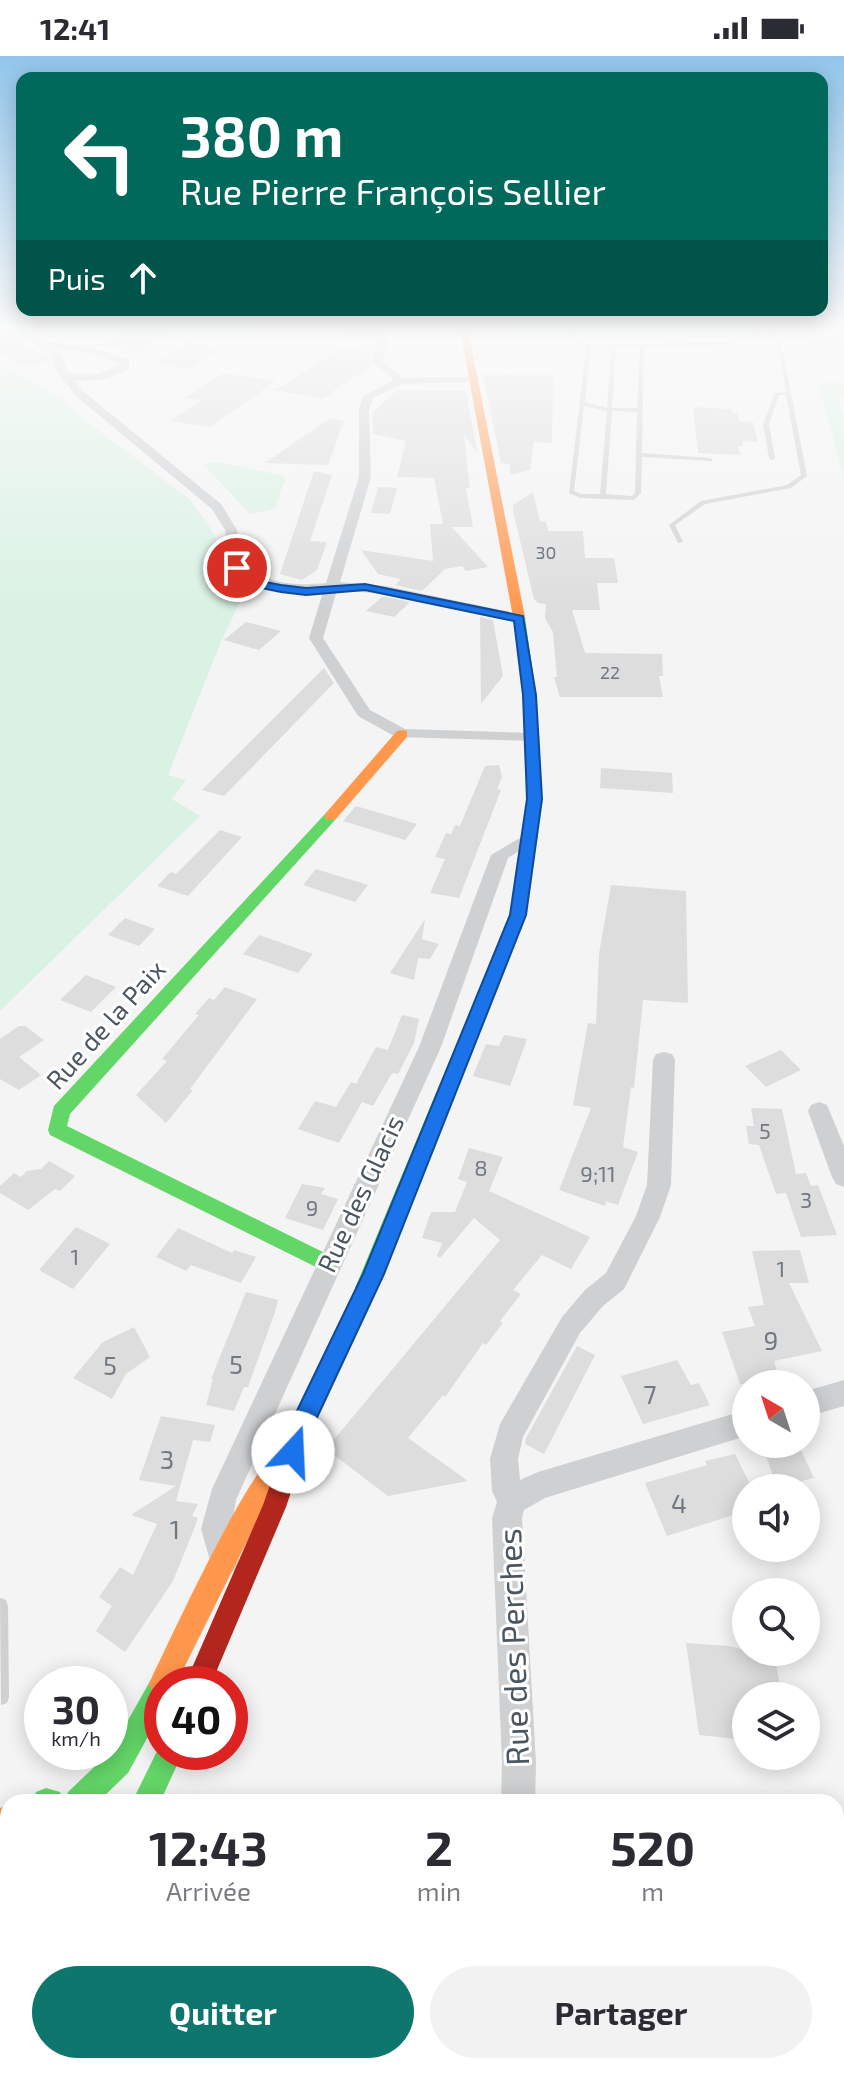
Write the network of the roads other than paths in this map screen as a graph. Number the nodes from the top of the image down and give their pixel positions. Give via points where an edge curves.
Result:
1 (117, 424) edge
2 (364, 424) edge
3 (481, 424) edge
4 (579, 424) edge
5 (609, 424) edge
6 (640, 424) edge
7 (766, 424) edge
8 (793, 424) edge
9 (640, 455) junction
10 (772, 458) dead end
11 (710, 460) dead end
12 (603, 496) junction
13 (680, 542) dead end
14 (330, 588) junction
15 (519, 618) junction
16 (402, 734) junction
17 (532, 738) junction
18 (530, 838) junction
19 (664, 1060) dead end
20 (819, 1111) dead end
21 (844, 1177) edge
22 (328, 1264) junction
23 (844, 1393) edge
24 (820, 1400) edge
25 (302, 1425) junction
26 (732, 1427) edge
27 (512, 1501) junction
28 (225, 1562) junction
29 (0, 1606) edge
30 (171, 1666) edge
31 (206, 1666) edge
32 (1, 1697) edge
33 (144, 1719) edge
34 (161, 1770) edge
35 (88, 1794) edge
36 (150, 1794) edge
37 (518, 1794) edge

1 - 14 street via 217,507 231,530 237,568 256,583 306,592
2 - 14 street via 365,477
3 - 15 street
4 - 12 lane via 571,492
5 - 12 lane
6 - 9 lane
7 - 10 lane
8 - 13 lane via 801,480 789,487 703,502 672,525
9 - 11 lane
9 - 12 lane via 634,498
14 - 15 street via 365,587
14 - 16 street via 316,638 364,713
15 - 17 street
16 - 17 street
16 - 22 street, Rue de la Paix via 61,1111 57,1130
17 - 18 street
18 - 22 street, Rue des Glacis via 500,855 430,1047
18 - 25 street via 518,915 507,947 373,1274
19 - 27 street via 659,1185 648,1217 615,1281 571,1325 510,1434 504,1459
20 - 21 street
22 - 28 street, Rue des Glacis via 222,1499 216,1529
23 - 24 street
25 - 28 street via 253,1503
25 - 31 street via 274,1507
26 - 27 street, Rue des Perches via 538,1486
27 - 37 street, Rue des Perches via 507,1518
28 - 30 street
29 - 32 lane
33 - 35 street via 105,1781
34 - 36 street

